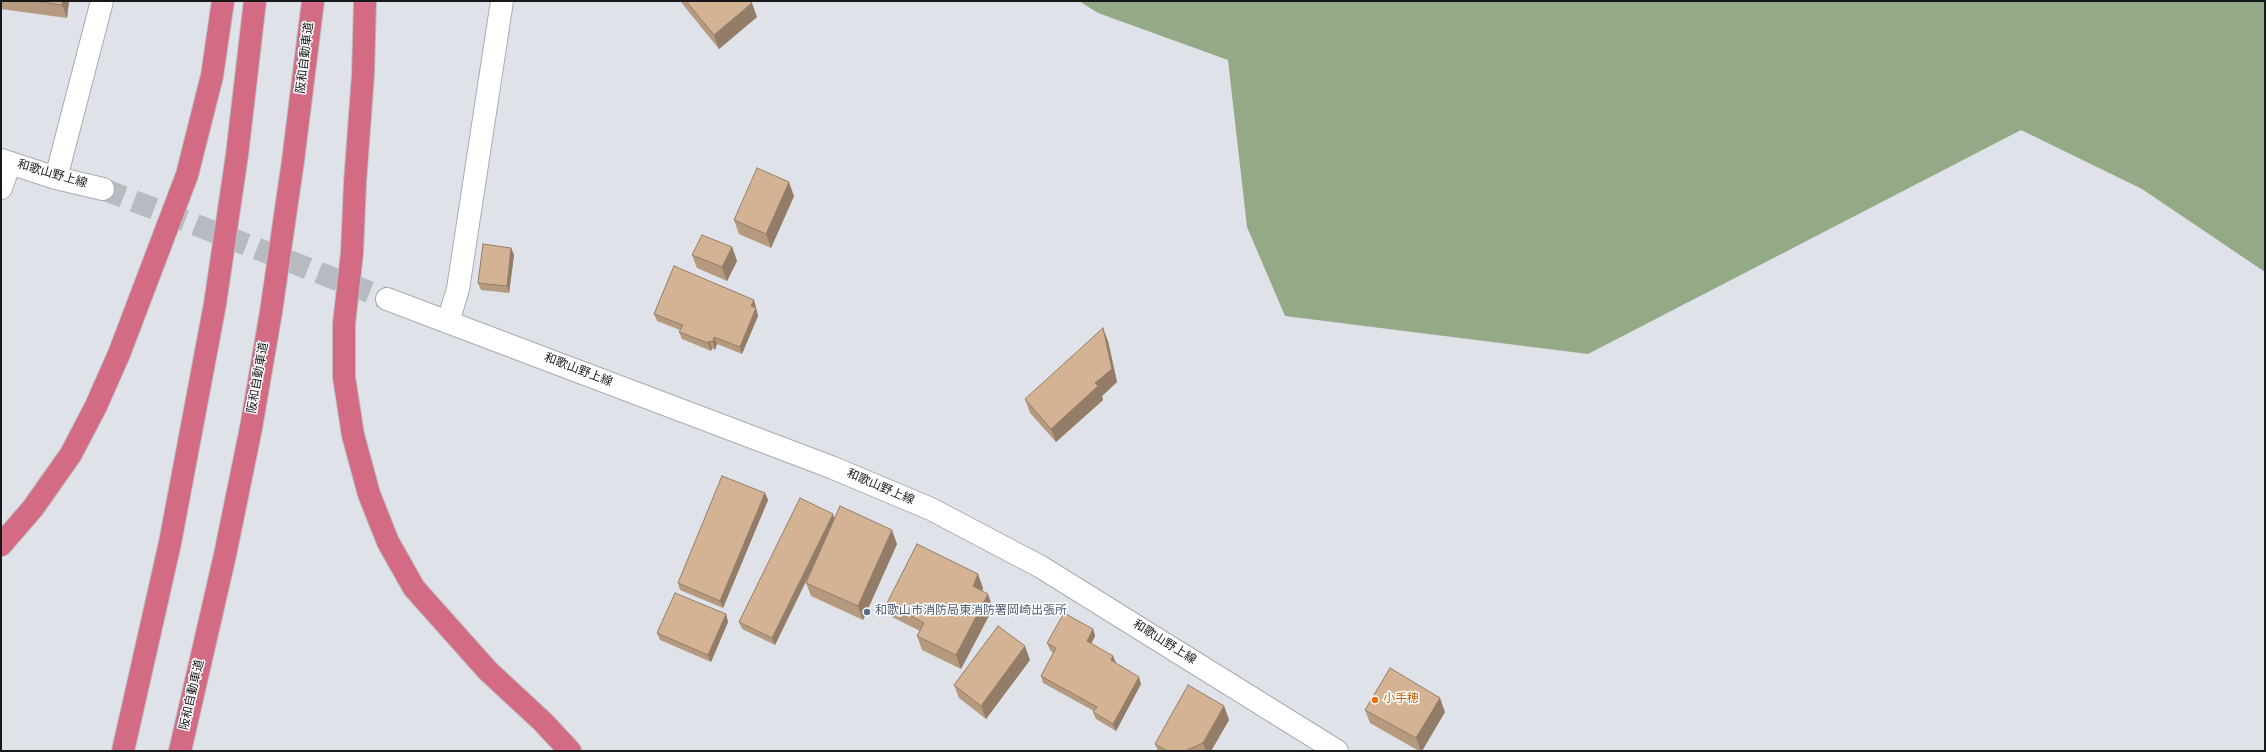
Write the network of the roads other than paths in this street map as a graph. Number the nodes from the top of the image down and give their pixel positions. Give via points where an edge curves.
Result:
1 (102, 1) edge
2 (223, 1) edge
3 (255, 1) edge
4 (313, 1) edge
5 (365, 1) edge
6 (502, 1) edge
7 (6, 162) edge
8 (56, 178) junction
9 (1, 188) edge
10 (103, 189) tunnel mouth
11 (387, 299) tunnel mouth
12 (448, 322) junction
13 (1, 545) edge
14 (123, 751) edge
15 (180, 751) edge
16 (570, 751) edge
17 (1337, 751) edge

1 - 8 main road
2 - 13 highway via 212,76 187,174 120,354 71,454 33,508
3 - 14 highway via 237,155 213,312 170,543
4 - 15 highway, 阪和自動車道 via 291,176 251,428 224,562
5 - 16 highway via 352,253 344,331 344,377 353,434 368,494 388,542 414,588 488,671
6 - 12 main road via 458,289
7 - 8 main road, 和歌山野上線
7 - 9 main road
8 - 10 main road, 和歌山野上線
11 - 12 main road, 和歌山野上線
12 - 17 main road, 和歌山野上線 via 832,467 931,509 1041,567

